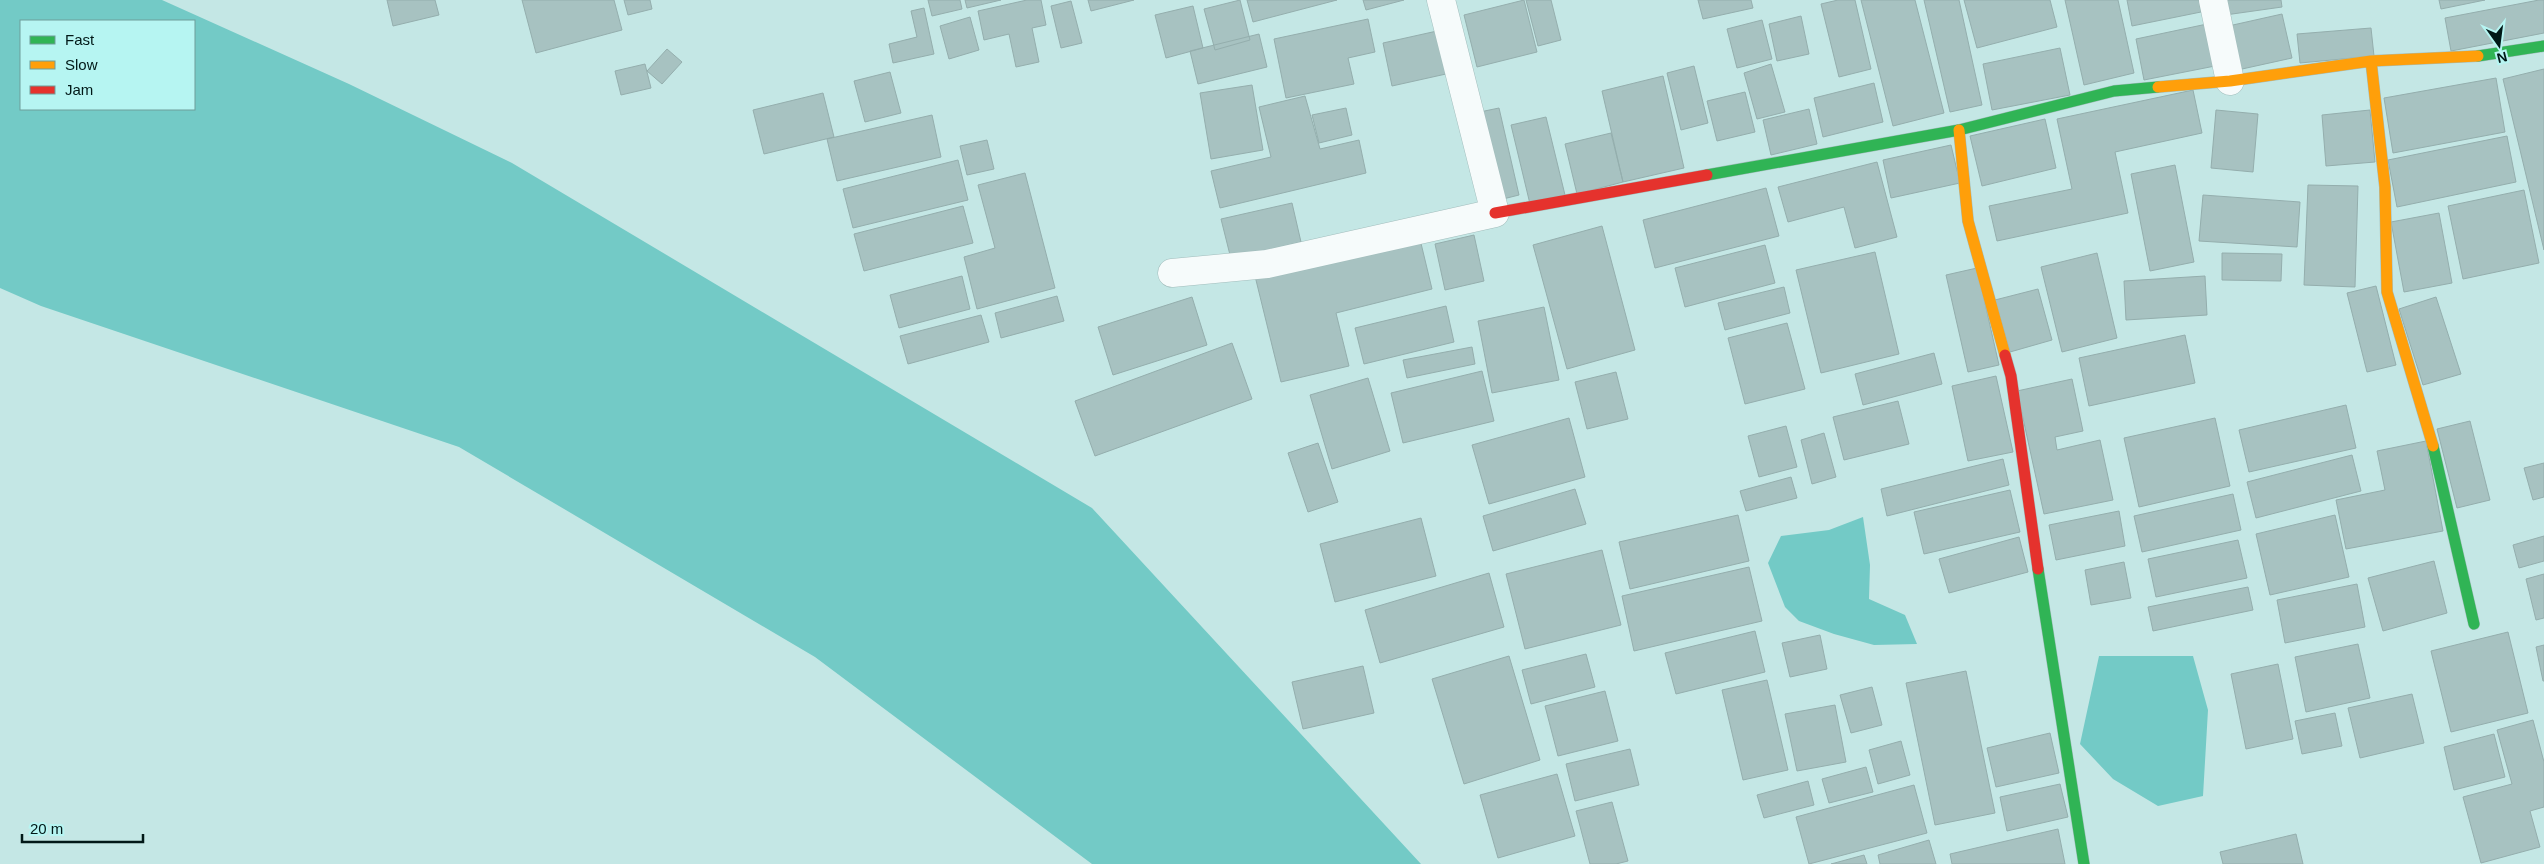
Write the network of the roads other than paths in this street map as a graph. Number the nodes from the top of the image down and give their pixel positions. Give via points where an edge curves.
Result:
1 (1441, 0) edge
2 (2214, 0) edge
3 (2544, 46) edge
4 (2371, 62) junction
5 (2230, 81) junction
6 (1960, 130) junction
7 (1495, 214) junction
8 (1172, 273) dead end
9 (2474, 624) dead end
10 (2084, 864) edge

1 - 7 street
2 - 5 street
3 - 4 street via 2484,56
4 - 5 street
4 - 9 street via 2385,187 2387,292 2428,426
5 - 6 street via 2114,91
6 - 7 street
6 - 10 street via 1968,221 2011,376
7 - 8 street via 1266,264

